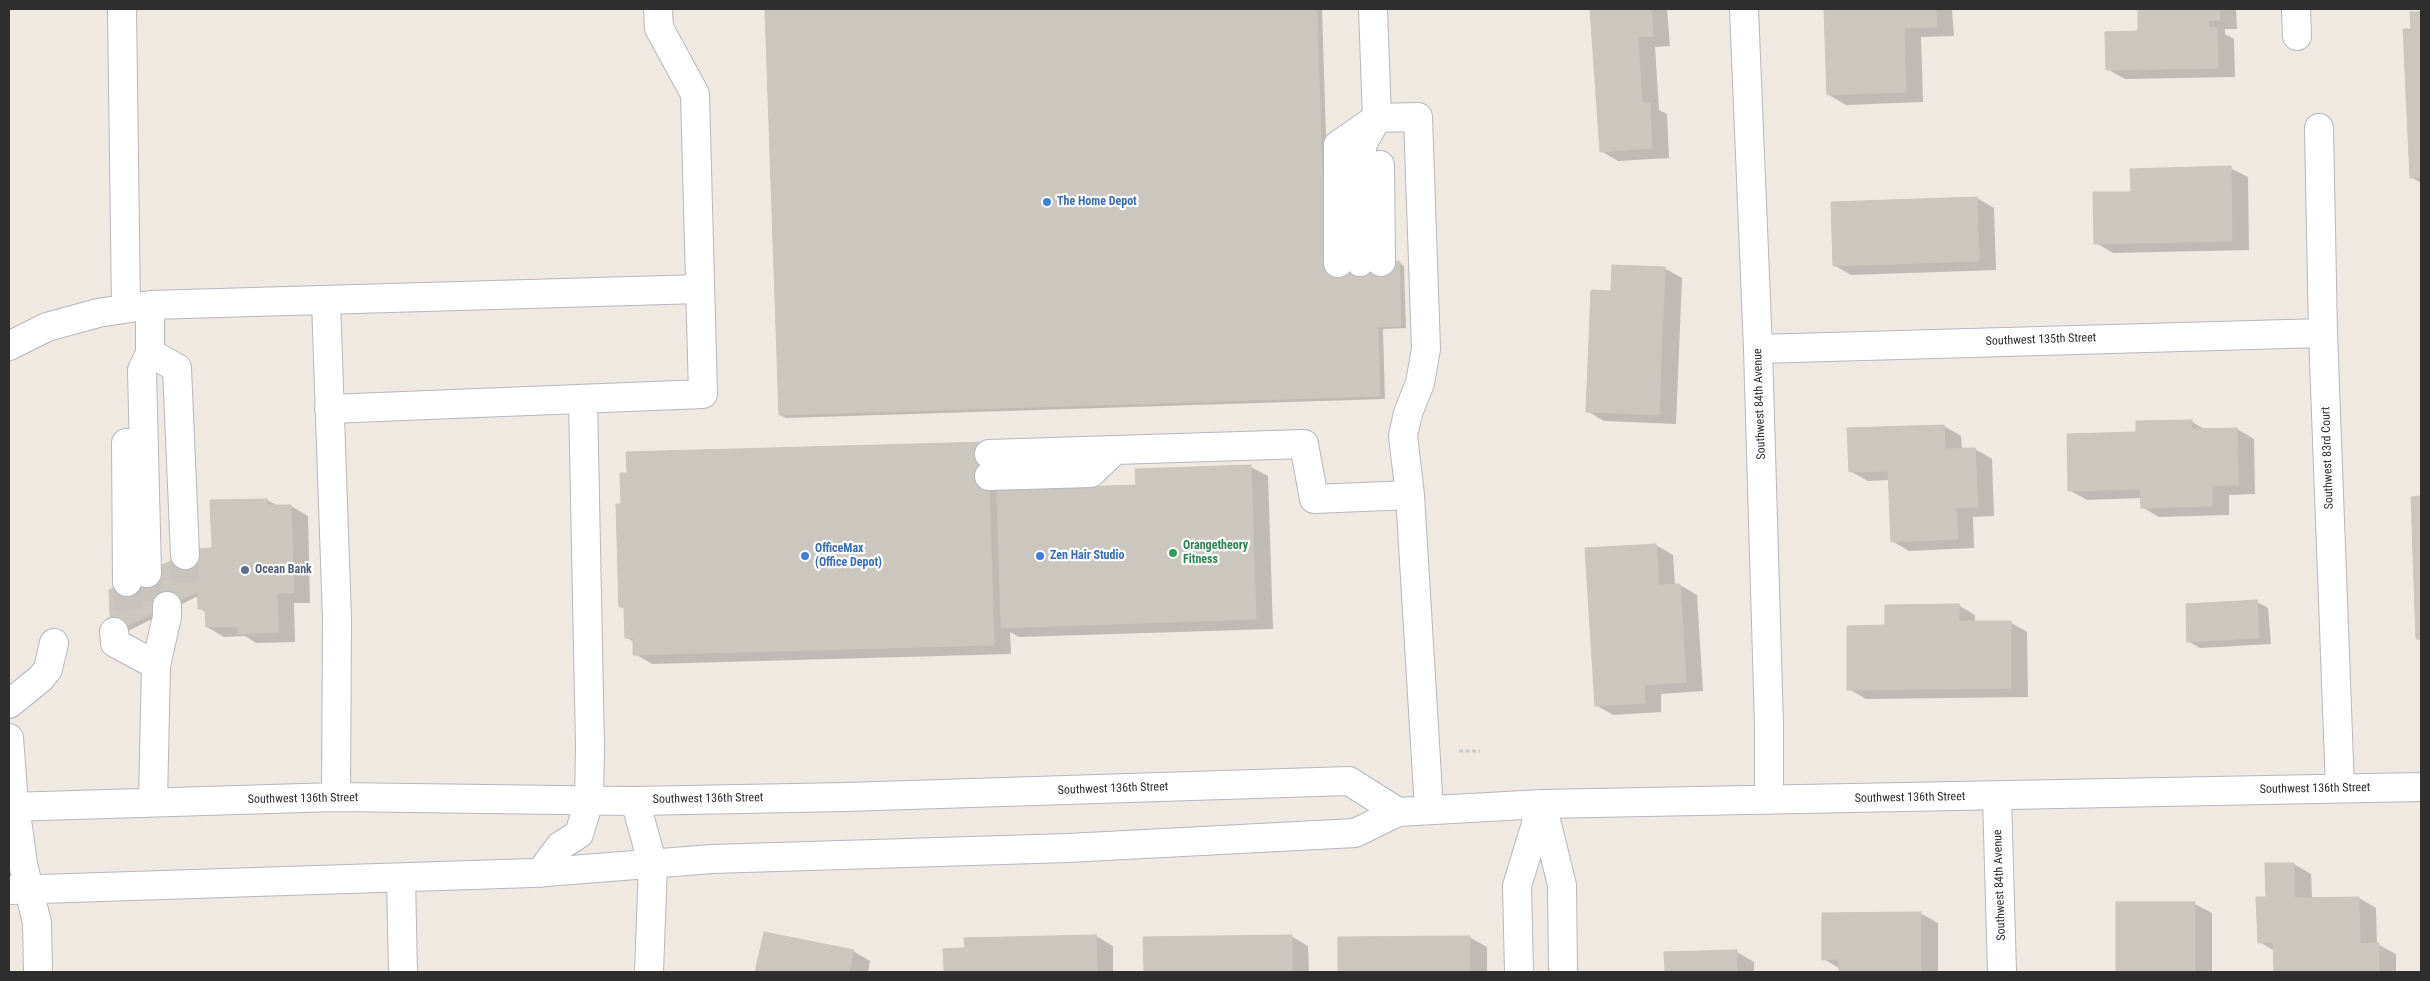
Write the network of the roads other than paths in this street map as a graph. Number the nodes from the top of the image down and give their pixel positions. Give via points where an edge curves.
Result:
1 (122, 9) edge
2 (658, 9) edge
3 (1373, 9) edge
4 (1744, 9) edge
5 (2296, 9) edge
6 (2297, 36) dead end
7 (1377, 118) junction
8 (2319, 128) dead end
9 (700, 289) junction
10 (326, 301) junction
11 (138, 306) junction
12 (2323, 333) junction
13 (9, 346) edge
14 (1758, 349) junction
15 (150, 353) junction
16 (582, 399) junction
17 (329, 408) junction
18 (989, 465) dead end
19 (1410, 495) junction
20 (148, 572) junction
21 (149, 615) junction
22 (54, 643) dead end
23 (156, 665) junction
24 (11, 699) edge
25 (9, 738) edge
26 (2421, 787) edge
27 (2340, 788) junction
28 (1997, 797) junction
29 (336, 798) junction
30 (1769, 800) junction
31 (589, 801) junction
32 (635, 801) junction
33 (153, 802) junction
34 (1542, 804) junction
35 (12, 807) edge
36 (1429, 810) junction
37 (1398, 812) junction
38 (654, 865) junction
39 (540, 873) junction
40 (401, 878) junction
41 (19, 890) edge
42 (38, 972) edge
43 (403, 972) edge
44 (649, 972) edge
45 (1519, 972) edge
46 (1563, 972) edge
47 (2002, 972) edge

1 - 11 street
2 - 9 street via 659,28 695,94
3 - 7 street
4 - 14 street, Southwest 84th Avenue
5 - 6 street
7 - 7 street via 1338,145 1360,262 1380,144
7 - 19 street via 1418,117 1426,349 1420,383 1403,436
8 - 12 street, Southwest 83rd Court
9 - 10 street
9 - 16 street via 703,394
10 - 11 street
10 - 17 street
11 - 13 street via 47,327
11 - 15 street
12 - 14 street, Southwest 135th Street
12 - 27 street, Southwest 83rd Court
14 - 30 street, Southwest 84th Avenue
15 - 20 street via 142,370
15 - 20 street via 178,368
15 - 20 street via 126,365 125,520
16 - 17 street
16 - 31 street
17 - 29 street via 337,619
18 - 19 street via 1091,473 1115,450 1304,444 1314,498
19 - 36 street
21 - 23 street
21 - 23 street via 185,620
21 - 23 street via 115,643
22 - 24 street via 48,669 41,678
23 - 33 street
25 - 35 street
26 - 27 street, Southwest 136th Street
27 - 28 street, Southwest 136th Street
28 - 30 street, Southwest 136th Street
28 - 47 street, Southwest 84th Avenue
29 - 31 street, Southwest 136th Street
29 - 33 street, Southwest 136th Street
30 - 34 street, Southwest 136th Street
31 - 32 street, Southwest 136th Street
31 - 39 street via 579,834 560,846
32 - 37 street, Southwest 136th Street via 1348,782
32 - 38 street
33 - 35 street, Southwest 136th Street
34 - 36 street, Southwest 136th Street
34 - 45 street via 1517,886
34 - 46 street via 1562,885
35 - 41 street
36 - 37 street, Southwest 136th Street
37 - 38 street, Southwest 136th Street via 1355,833 1068,848 712,859
38 - 39 street, Southwest 136th Street
38 - 44 street
39 - 40 street, Southwest 136th Street
40 - 41 street, Southwest 136th Street
40 - 43 street
41 - 42 street via 37,923

